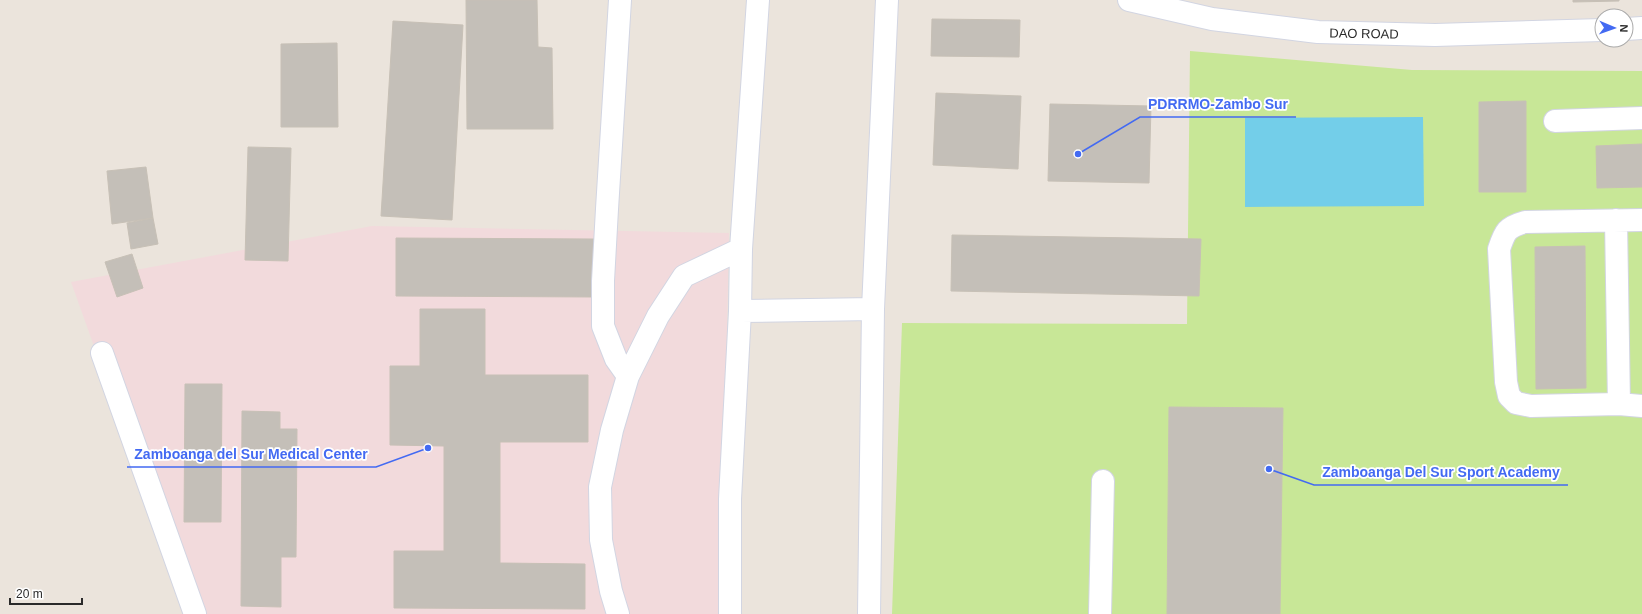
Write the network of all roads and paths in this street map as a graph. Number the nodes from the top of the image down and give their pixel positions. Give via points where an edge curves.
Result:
1 (620, 0) edge
2 (758, 0) edge
3 (887, 0) edge
4 (1129, 0) edge
5 (1594, 30) edge
6 (1642, 118) edge
7 (1555, 121) dead end
8 (1616, 220) junction
9 (1642, 220) edge
10 (741, 249) junction
11 (873, 309) junction
12 (740, 311) junction
13 (102, 353) dead end
14 (628, 376) junction
15 (1619, 404) junction
16 (1642, 406) edge
17 (1103, 481) dead end
18 (195, 614) edge
19 (618, 614) edge
20 (730, 614) edge
21 (869, 614) edge
22 (1100, 614) edge

1 - 14 street via 603,281 603,326 616,359
2 - 10 street
3 - 11 street
4 - 5 street, DAO ROAD via 1212,19 1318,32 1435,34
6 - 7 street
8 - 9 street
8 - 15 street
8 - 15 street via 1525,222 1512,226 1504,236 1500,249 1506,382 1509,396 1516,403 1531,406
10 - 12 street
10 - 14 street via 684,276 658,316
11 - 12 street
11 - 21 street
12 - 20 street via 730,500
13 - 18 street
14 - 19 street via 612,430 600,487 601,540
15 - 16 street
17 - 22 street

